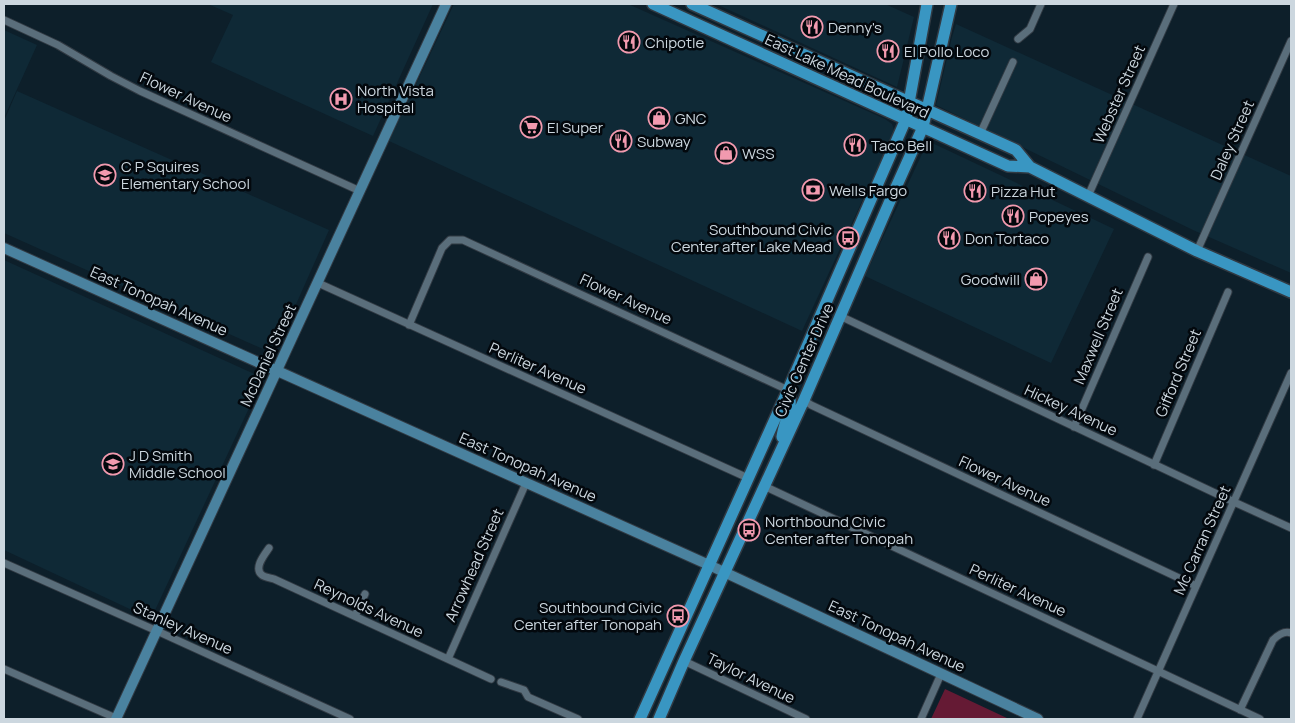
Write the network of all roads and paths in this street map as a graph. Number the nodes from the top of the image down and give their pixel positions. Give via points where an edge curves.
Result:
1 (446, 4) edge
2 (653, 4) edge
3 (683, 4) edge
4 (692, 4) edge
5 (927, 4) edge
6 (951, 4) edge
7 (1041, 4) edge
8 (1174, 4) edge
9 (678, 15) junction
10 (4, 20) edge
11 (1018, 39) dead end
12 (1291, 41) edge
13 (1013, 62) dead end
14 (909, 102) junction
15 (926, 109) junction
16 (906, 120) junction
17 (923, 127) junction
18 (980, 134) junction
19 (1030, 167) junction
20 (360, 191) junction
21 (1088, 196) junction
22 (4, 248) edge
23 (1197, 251) junction
24 (1148, 256) dead end
25 (318, 282) junction
26 (1228, 292) dead end
27 (1291, 292) edge
28 (840, 316) junction
29 (409, 325) junction
30 (807, 347) junction
31 (277, 370) junction
32 (1291, 373) edge
33 (788, 390) junction
34 (804, 400) junction
35 (1074, 427) junction
36 (782, 446) junction
37 (1154, 465) junction
38 (748, 478) junction
39 (526, 482) junction
40 (764, 486) junction
41 (1234, 502) junction
42 (1291, 528) edge
43 (268, 548) dead end
44 (4, 563) edge
45 (709, 565) junction
46 (725, 572) junction
47 (1196, 586) junction
48 (365, 594) dead end
49 (355, 616) junction
50 (157, 631) junction
51 (1291, 633) edge
52 (448, 659) junction
53 (684, 661) junction
54 (4, 668) edge
55 (1158, 671) junction
56 (941, 674) junction
57 (491, 679) dead end
58 (501, 682) dead end
59 (1240, 710) junction
60 (117, 719) edge
61 (350, 719) edge
62 (578, 719) edge
63 (640, 719) edge
64 (659, 719) edge
65 (806, 719) edge
66 (921, 719) edge
67 (1038, 719) edge
68 (1137, 719) edge
69 (1260, 719) edge

1 - 20 street, McDaniel Street
2 - 9 main road, East Lake Mead Boulevard
3 - 9 main road
4 - 14 main road, East Lake Mead Boulevard
5 - 14 main road, Civic Center Drive
6 - 15 main road, Civic Center Drive
7 - 11 street via 1030,29
8 - 21 street, Webster Street
9 - 16 main road, East Lake Mead Boulevard
10 - 20 street, Flower Avenue via 58,45 140,92
12 - 23 street, Daley Street
13 - 18 street
14 - 15 main road, East Lake Mead Boulevard
14 - 16 main road, Civic Center Drive
15 - 17 main road, Civic Center Drive
15 - 18 main road, East Lake Mead Boulevard
16 - 17 main road, East Lake Mead Boulevard
16 - 30 main road, Civic Center Drive
17 - 19 main road, East Lake Mead Boulevard via 1008,166
17 - 28 main road, Civic Center Drive
18 - 19 main road, East Lake Mead Boulevard via 1016,150
19 - 21 main road, East Lake Mead Boulevard
20 - 25 street, McDaniel Street
21 - 23 main road, East Lake Mead Boulevard
22 - 31 street, East Tonopah Avenue
23 - 27 main road, East Lake Mead Boulevard
24 - 35 street, Maxwell Street
25 - 29 street, Perliter Avenue
25 - 31 street, McDaniel Street
26 - 37 street, Gifford Street
28 - 34 main road, Civic Center Drive
28 - 35 street, Hickey Avenue
29 - 33 street, Flower Avenue via 442,248 450,240 463,240
29 - 38 street, Perliter Avenue
30 - 33 main road, Civic Center Drive
30 - 34 main road via 798,385
31 - 39 street, East Tonopah Avenue
31 - 50 street, McDaniel Street
32 - 41 street, Mc Carran Street
33 - 36 main road via 791,404 782,430
33 - 38 main road, Civic Center Drive
34 - 36 main road, Civic Center Drive
34 - 47 street, Flower Avenue
35 - 37 street, Hickey Avenue
36 - 40 main road, Civic Center Drive
37 - 41 street, Hickey Avenue
38 - 45 main road, Civic Center Drive
39 - 45 street, East Tonopah Avenue
39 - 52 street, Arrowhead Street
40 - 46 main road, Civic Center Drive
40 - 55 street, Perliter Avenue
41 - 42 street, Hickey Avenue
41 - 47 street, Mc Carran Street
43 - 49 street, Reynolds Avenue via 259,567 262,575
44 - 50 street, Stanley Avenue
45 - 46 street, East Tonopah Avenue
45 - 63 main road, Civic Center Drive
46 - 53 main road, Civic Center Drive
46 - 56 street, East Tonopah Avenue
47 - 55 street, Mc Carran Street
48 - 49 street
49 - 52 street, Reynolds Avenue
50 - 60 street, McDaniel Street
50 - 61 street, Stanley Avenue
51 - 59 street via 1278,635 1274,640
52 - 57 street, Reynolds Avenue
53 - 64 main road, Civic Center Drive
53 - 65 street, Taylor Avenue
54 - 60 street
55 - 59 street, Perliter Avenue
55 - 68 street, Mc Carran Street
56 - 66 street
56 - 67 street, East Tonopah Avenue
58 - 62 street via 524,690 528,697
59 - 69 street, Perliter Avenue

